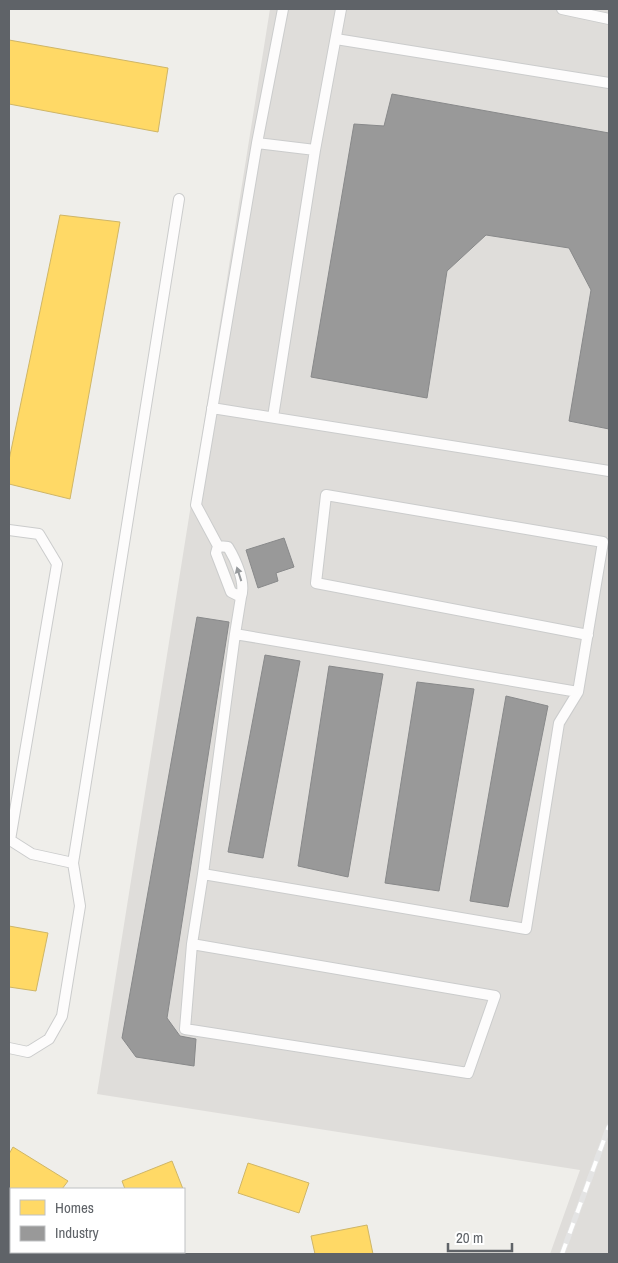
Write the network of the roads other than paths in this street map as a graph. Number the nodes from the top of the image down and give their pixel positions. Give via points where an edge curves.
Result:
1 (283, 9) edge
2 (341, 9) edge
3 (562, 9) edge
4 (609, 19) edge
5 (336, 39) junction
6 (609, 84) edge
7 (257, 143) junction
8 (316, 150) junction
9 (179, 199) dead end
10 (212, 408) junction
11 (273, 417) junction
12 (609, 471) edge
13 (9, 530) edge
14 (218, 546) junction
15 (241, 597) junction
16 (236, 634) junction
17 (588, 635) junction
18 (578, 692) junction
19 (73, 863) junction
20 (203, 874) junction
21 (192, 944) junction
22 (9, 1048) edge

1 - 7 lane
2 - 5 lane
3 - 4 lane
5 - 6 lane
5 - 8 lane
7 - 8 lane
7 - 10 lane
8 - 11 lane
9 - 19 lane
10 - 11 lane
10 - 14 lane via 196,505
11 - 12 lane
13 - 19 lane via 39,534 57,564 10,840 32,854
14 - 15 lane via 216,553 231,592
15 -> 14 lane via 244,589 232,554 228,547
15 - 16 lane
16 - 18 lane
16 - 20 lane
17 - 17 lane via 603,542 326,495 316,583
17 - 18 lane
18 - 20 lane via 559,723 526,929
19 - 22 lane via 80,906 62,1016 49,1038 28,1052
20 - 21 lane
21 - 21 lane via 456,989 495,996 468,1073 185,1029

